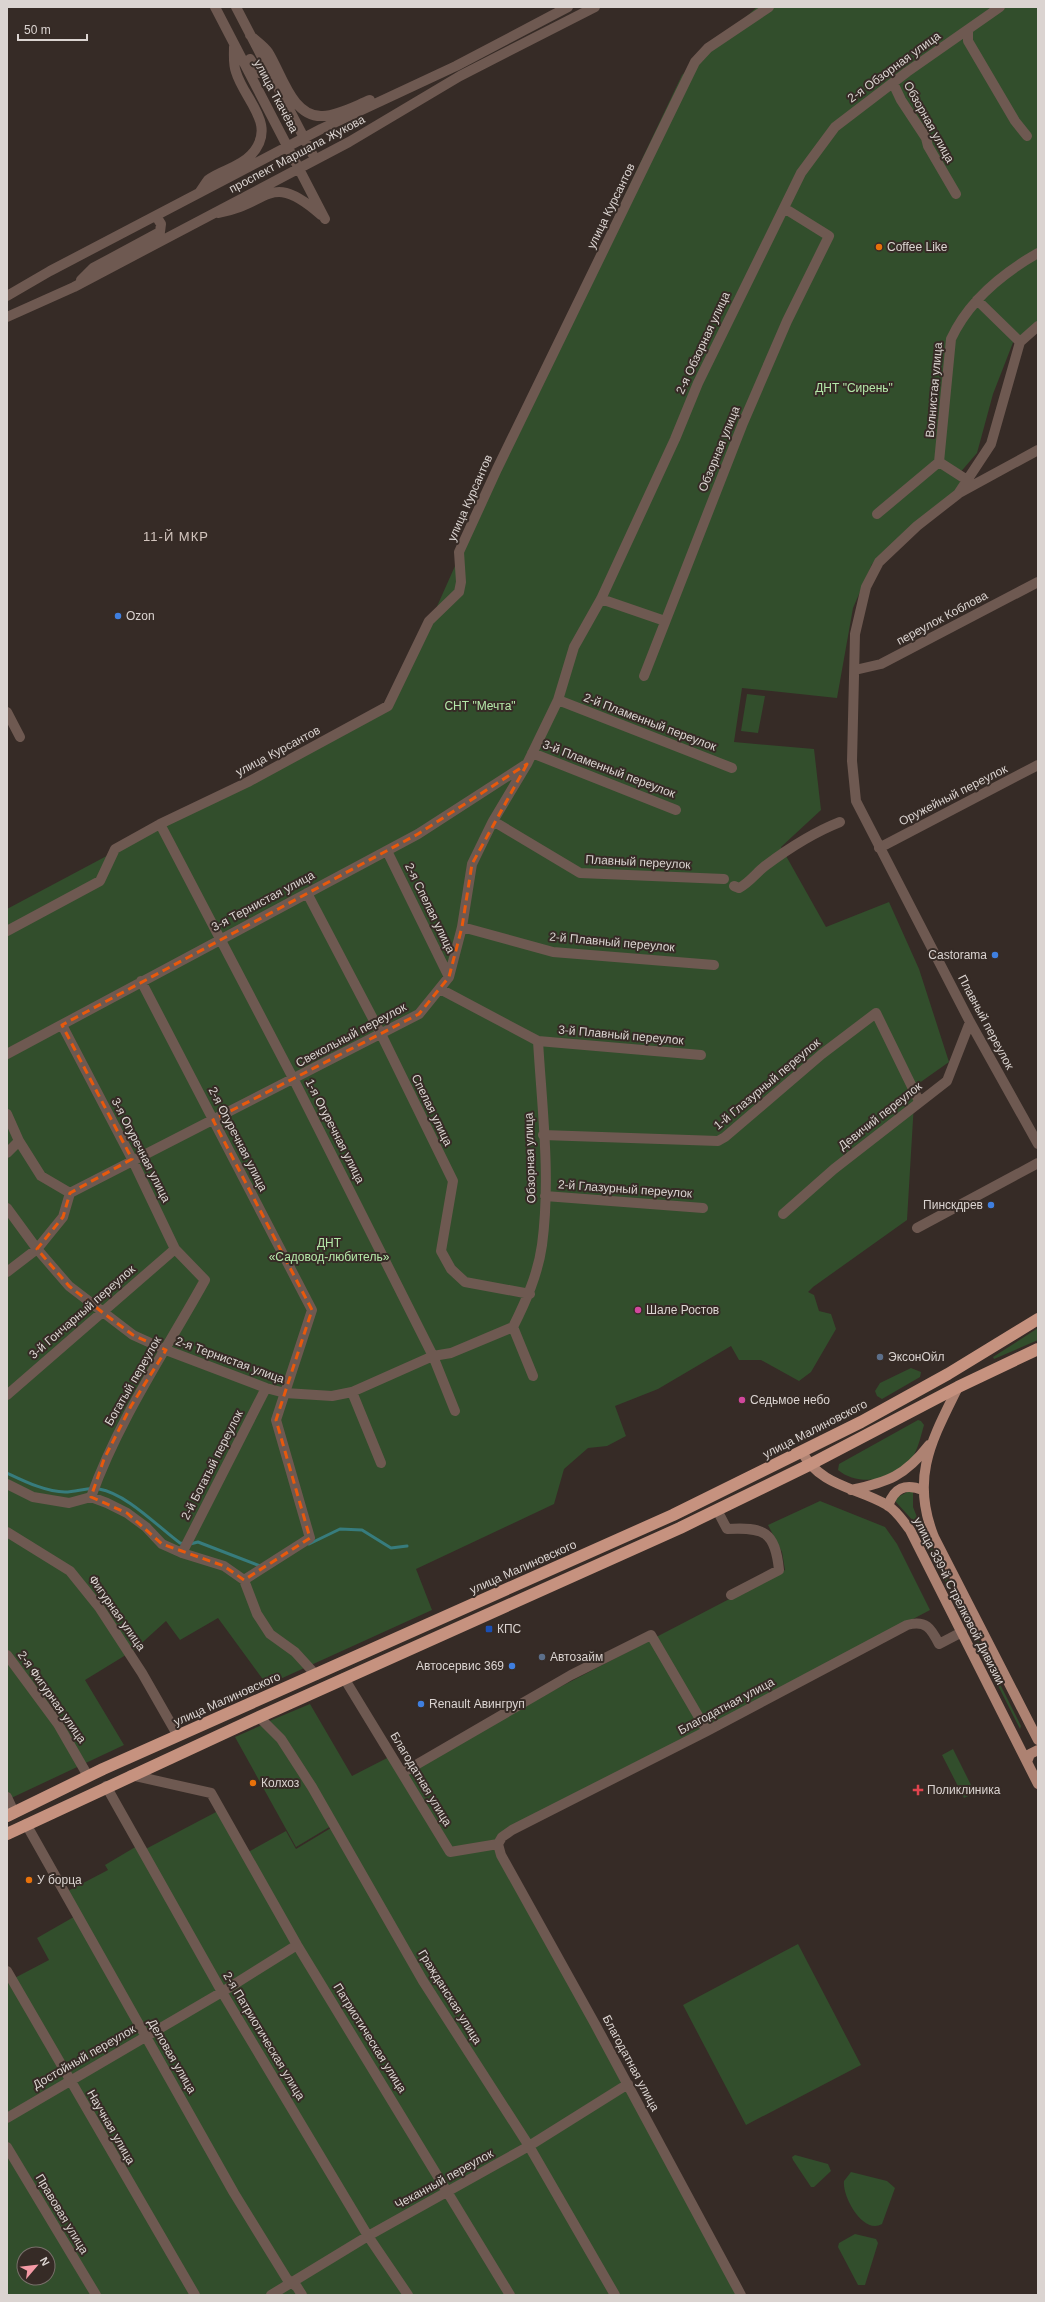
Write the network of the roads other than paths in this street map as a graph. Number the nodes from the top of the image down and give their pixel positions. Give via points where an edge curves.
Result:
1 (236, 7) edge
2 (568, 7) edge
3 (595, 7) edge
4 (769, 7) edge
5 (1000, 7) edge
6 (215, 8) edge
7 (968, 30) junction
8 (250, 35) junction
9 (234, 43) junction
10 (266, 65) junction
11 (893, 83) junction
12 (400, 92) junction
13 (1027, 136) dead end
14 (305, 139) junction
15 (288, 148) junction
16 (315, 159) junction
17 (299, 168) junction
18 (956, 194) dead end
19 (197, 195) junction
20 (784, 208) junction
21 (210, 214) junction
22 (156, 216) junction
23 (1038, 253) edge
24 (74, 287) junction
25 (7, 296) edge
26 (977, 300) junction
27 (7, 317) edge
28 (1038, 326) edge
29 (1020, 342) junction
30 (1038, 450) edge
31 (939, 462) junction
32 (966, 480) junction
33 (958, 494) junction
34 (877, 514) dead end
35 (1038, 582) edge
36 (601, 599) junction
37 (665, 621) junction
38 (855, 670) junction
39 (644, 676) dead end
40 (558, 700) junction
41 (7, 712) edge
42 (20, 737) dead end
43 (532, 753) junction
44 (526, 764) junction
45 (1038, 765) edge
46 (732, 768) dead end
47 (676, 810) dead end
48 (493, 821) junction
49 (840, 822) dead end
50 (160, 824) junction
51 (879, 848) junction
52 (387, 850) junction
53 (724, 879) dead end
54 (734, 886) dead end
55 (307, 894) junction
56 (462, 927) junction
57 (7, 931) edge
58 (221, 938) junction
59 (714, 964) dead end
60 (449, 977) junction
61 (141, 981) junction
62 (440, 989) junction
63 (970, 1022) junction
64 (62, 1025) junction
65 (381, 1034) junction
66 (538, 1041) junction
67 (7, 1054) edge
68 (701, 1055) dead end
69 (294, 1080) junction
70 (919, 1101) junction
71 (7, 1114) edge
72 (213, 1120) junction
73 (543, 1135) junction
74 (19, 1141) junction
75 (1038, 1144) edge
76 (7, 1153) edge
77 (132, 1159) junction
78 (1038, 1163) edge
79 (70, 1193) junction
80 (545, 1196) junction
81 (7, 1208) edge
82 (703, 1208) dead end
83 (783, 1214) dead end
84 (917, 1228) dead end
85 (36, 1249) junction
86 (175, 1249) junction
87 (7, 1272) edge
88 (205, 1280) joint
89 (530, 1294) junction
90 (102, 1312) junction
91 (1038, 1319) edge
92 (513, 1328) junction
93 (1038, 1349) edge
94 (166, 1350) junction
95 (433, 1356) junction
96 (533, 1376) dead end
97 (958, 1387) junction
98 (266, 1388) junction
99 (352, 1392) junction
100 (285, 1393) junction
101 (7, 1395) edge
102 (455, 1411) dead end
103 (932, 1440) junction
104 (802, 1452) junction
105 (381, 1463) dead end
106 (809, 1466) junction
107 (7, 1484) edge
108 (850, 1490) junction
109 (923, 1490) junction
110 (90, 1497) junction
111 (888, 1506) junction
112 (717, 1510) junction
113 (7, 1532) edge
114 (182, 1553) junction
115 (244, 1580) junction
116 (731, 1595) dead end
117 (962, 1632) junction
118 (7, 1655) edge
119 (316, 1675) junction
120 (344, 1678) junction
121 (259, 1717) junction
122 (1032, 1728) junction
123 (707, 1731) junction
124 (178, 1736) junction
125 (1014, 1736) junction
126 (1038, 1740) edge
127 (1038, 1750) edge
128 (1027, 1762) junction
129 (402, 1773) junction
130 (131, 1775) junction
131 (88, 1776) junction
132 (1038, 1784) edge
133 (106, 1786) junction
134 (7, 1797) edge
135 (11, 1814) edge
136 (26, 1824) junction
137 (7, 1834) edge
138 (498, 1844) junction
139 (297, 1945) junction
140 (7, 1971) edge
141 (222, 1992) junction
142 (145, 2036) junction
143 (69, 2080) junction
144 (628, 2084) junction
145 (7, 2118) edge
146 (529, 2146) junction
147 (7, 2147) edge
148 (448, 2190) junction
149 (368, 2236) junction
150 (292, 2283) junction
151 (96, 2295) edge
152 (195, 2295) edge
153 (271, 2295) edge
154 (302, 2295) edge
155 (408, 2295) edge
156 (510, 2295) edge
157 (615, 2295) edge
158 (741, 2295) edge

1 - 8 street, улица Ткачёва
2 - 12 street, проспект Маршала Жукова via 456,66
3 - 16 street, проспект Маршала Жукова via 460,76
4 - 50 street, улица Курсантов via 708,48 695,62 497,469 460,552 459,592 429,621 388,706 248,782
5 - 7 street, 2-я Обзорная улица
6 - 9 street, улица Ткачёва
6 - 10 street via 231,24 256,72 261,73
7 - 11 street, 2-я Обзорная улица
7 - 13 street via 968,41 1015,121
8 - 10 street, улица Ткачёва
8 - 12 street via 267,51 299,107 311,115 334,114 390,91
9 - 15 street, улица Ткачёва
9 - 19 street via 236,72 260,119 261,134 250,156 242,163 208,180
10 - 14 street, улица Ткачёва
11 - 18 street, Обзорная улица
11 - 20 street, 2-я Обзорная улица via 835,126 801,173
12 - 14 street, проспект Маршала Жукова
14 - 15 street, проспект Маршала Жукова
14 - 16 street, улица Ткачёва
15 - 17 street, улица Ткачёва
15 - 19 street, проспект Маршала Жукова
16 - 17 street, проспект Маршала Жукова
17 - 21 street, проспект Маршала Жукова
17 - 21 street, улица Ткачёва via 325,219 300,198 273,191 232,211
19 - 22 street, проспект Маршала Жукова
20 - 36 street, 2-я Обзорная улица via 698,383
20 - 37 street, Обзорная улица via 829,236 787,321 743,423
21 - 24 street, проспект Маршала Жукова
22 - 24 street via 161,224 160,232 93,268
22 - 25 street, проспект Маршала Жукова
23 - 26 street, Волнистая улица via 1006,274
24 - 27 street, проспект Маршала Жукова
26 - 29 street
26 - 31 street, Волнистая улица via 958,324 951,340
28 - 29 street
29 - 32 street via 991,444
30 - 33 street
31 - 32 street
31 - 34 street
32 - 33 street
33 - 38 street, Плавный переулок via 917,526 879,562 866,586 854,634
35 - 38 street, переулок Коблова via 882,664
36 - 37 street
36 - 40 street, 2-я Обзорная улица via 574,647
37 - 39 street, Обзорная улица
38 - 51 street, Плавный переулок via 852,761 856,801
40 - 43 street, 2-я Обзорная улица
40 - 46 street, 2-й Пламенный переулок
41 - 42 street
43 - 44 street, 2-я Обзорная улица
43 - 47 street, 3-й Пламенный переулок
44 - 48 street, Свекольный переулок
44 - 52 street, 3-я Тернистая улица via 418,834
45 - 51 street, Оружейный переулок
48 - 53 street, Плавный переулок via 580,873
48 - 56 street, Свекольный переулок via 472,864
49 - 54 street via 812,833 764,867 745,885 739,888
50 - 57 street, улица Курсантов via 115,849 100,881
50 - 58 street, 1-я Огуречная улица
51 - 63 street, Плавный переулок
52 - 55 street, 3-я Тернистая улица
52 - 60 street, 2-я Спелая улица
55 - 58 street, 3-я Тернистая улица
55 - 65 street, Спелая улица
56 - 59 street, 2-й Плавный переулок via 553,952
56 - 60 street, Свекольный переулок
58 - 61 street, 3-я Тернистая улица
58 - 69 street, 1-я Огуречная улица
60 - 62 street, Свекольный переулок
61 - 64 street, 3-я Тернистая улица
61 - 72 street, 2-я Огуречная улица
62 - 65 street, Свекольный переулок via 419,1014
62 - 66 street
63 - 70 street, Девичий переулок via 947,1081
63 - 75 street, Плавный переулок
64 - 67 street, 3-я Тернистая улица
64 - 77 street, 3-я Огуречная улица
65 - 69 street, Свекольный переулок
65 - 89 street, Спелая улица via 452,1180 441,1250 451,1269 465,1282
66 - 68 street, 3-й Плавный переулок
66 - 73 street, Обзорная улица
69 - 72 street, Свекольный переулок
69 - 95 street, 1-я Огуречная улица
70 - 73 street, 1-й Глазурный переулок via 876,1013 822,1054 718,1141
70 - 83 street, Девичий переулок via 834,1169
71 - 74 street
72 - 77 street, Свекольный переулок
72 - 100 street, 2-я Огуречная улица via 312,1310
73 - 80 street, Обзорная улица
74 - 76 street
74 - 79 street via 41,1176
77 - 79 street, Свекольный переулок
77 - 86 street, 3-я Огуречная улица
78 - 84 street
79 - 85 street via 64,1217
80 - 82 street, 2-й Глазурный переулок
80 - 89 street, Обзорная улица via 542,1246
81 - 85 street, 2-я Тернистая улица
85 - 87 street
85 - 90 street, 2-я Тернистая улица via 69,1286
86 - 88 street, 3-я Огуречная улица
86 - 90 street, 3-й Гончарный переулок
88 - 94 street, Богатый переулок
89 - 92 street, Обзорная улица
90 - 94 street, 2-я Тернистая улица via 133,1335
90 - 101 street, 3-й Гончарный переулок
91 - 104 highway, улица Малиновского via 948,1374
92 - 95 street, 2-я Тернистая улица via 451,1353
92 - 96 street
93 - 97 highway
94 - 98 street, 2-я Тернистая улица
94 - 110 street, Богатый переулок via 130,1406 104,1460
95 - 99 street, 2-я Тернистая улица
95 - 102 street, 1-я Огуречная улица
97 - 103 main road, улица 339-й Стрелковой Дивизии
97 - 106 highway
98 - 100 street, 2-я Тернистая улица
98 - 114 street, 2-й Богатый переулок
99 - 100 street, 2-я Тернистая улица via 332,1396
99 - 105 street
100 - 115 street via 276,1420 310,1538
103 - 108 main road via 910,1468 897,1477 880,1484
103 - 109 main road, улица 339-й Стрелковой Дивизии
104 - 106 main road, улица 339-й Стрелковой Дивизии
104 - 119 highway, улица Малиновского via 673,1515
106 - 108 main road, улица 339-й Стрелковой Дивизии
106 - 112 highway
107 - 110 street via 33,1497 68,1503
108 - 111 main road, улица 339-й Стрелковой Дивизии
109 - 111 main road via 914,1487 900,1488 894,1492
109 - 122 main road, улица 339-й Стрелковой Дивизии via 926,1518 934,1537
110 - 114 street via 127,1513 146,1527 162,1544
111 - 117 main road, улица 339-й Стрелковой Дивизии via 899,1515 910,1530
112 - 116 street via 727,1529 752,1528 763,1532 777,1551 779,1570
112 - 120 highway
113 - 124 street, Фигурная улица via 70,1571 99,1607 142,1672
114 - 115 street via 224,1566
115 - 119 street via 257,1614 270,1634 295,1652
117 - 123 street, Благодатная улица via 939,1644 932,1630 916,1622 907,1625
117 - 125 main road, улица 339-й Стрелковой Дивизии
118 - 131 street, 2-я Фигурная улица via 58,1724
119 - 124 highway, улица Малиновского
120 - 121 highway
120 - 129 street, Благодатная улица
121 - 130 highway
121 - 146 street, Гражданская улица via 281,1740 312,1787 423,1981
122 - 125 main road via 1026,1738 1018,1739
122 - 126 main road, улица 339-й Стрелковой Дивизии
123 - 129 street via 651,1635 572,1675
123 - 138 street, Благодатная улица via 512,1830 502,1837
124 - 131 highway, улица Малиновского
125 - 128 main road, улица 339-й Стрелковой Дивизии
127 - 128 main road via 1030,1754
128 - 132 main road, улица 339-й Стрелковой Дивизии
129 - 138 street, Благодатная улица via 450,1852
130 - 133 highway
130 - 139 street, Патриотическая улица via 211,1793
131 - 135 highway, улица Малиновского
133 - 136 highway
133 - 141 street, 2-я Патриотическая улица
134 - 135 street
136 - 137 highway
136 - 142 street, Деловая улица
138 - 144 street, Благодатная улица via 501,1855
139 - 141 street, Достойный переулок
139 - 148 street, Патриотическая улица
140 - 143 street, Научная улица
141 - 142 street, Достойный переулок
141 - 149 street, 2-я Патриотическая улица
142 - 143 street, Достойный переулок
142 - 150 street, Деловая улица via 210,2146 234,2193 287,2279
143 - 145 street, Достойный переулок
143 - 152 street, Научная улица
144 - 146 street, Чеканный переулок
144 - 158 street, Благодатная улица
146 - 148 street, Чеканный переулок
146 - 157 street, Гражданская улица
147 - 151 street, Правовая улица
148 - 149 street, Чеканный переулок
148 - 156 street, Патриотическая улица
149 - 150 street, Чеканный переулок
149 - 155 street, 2-я Патриотическая улица
150 - 153 street, Чеканный переулок
150 - 154 street, Деловая улица

